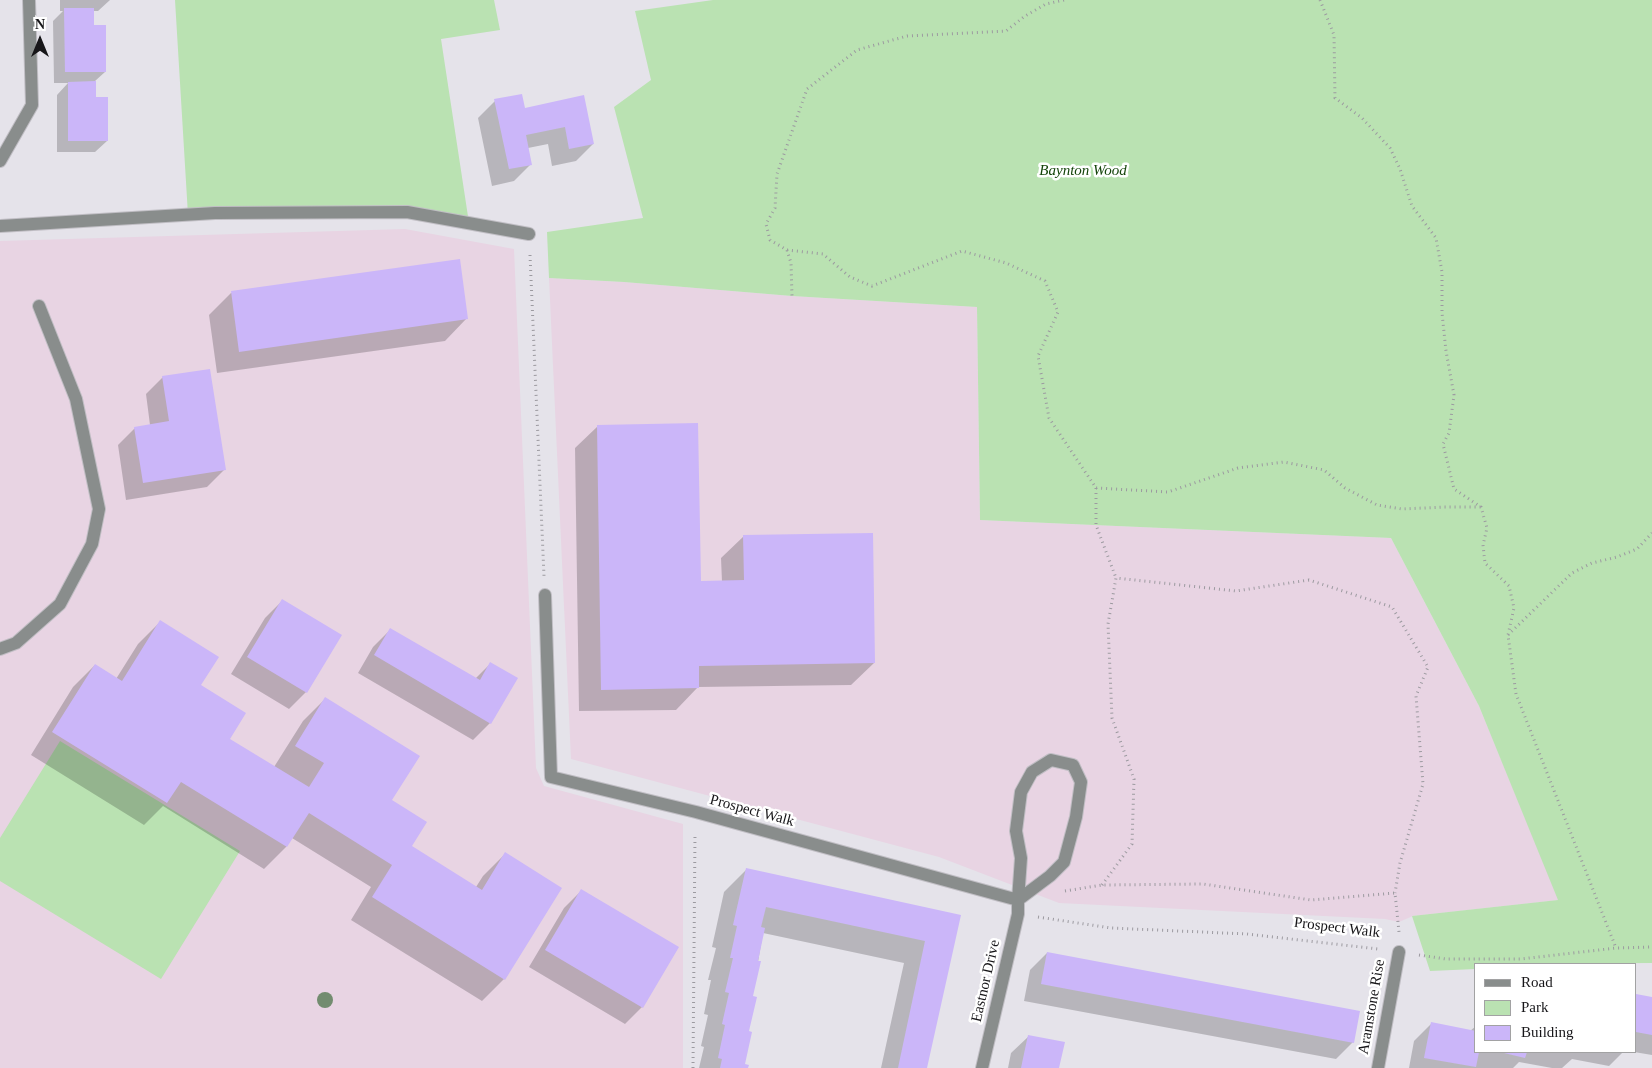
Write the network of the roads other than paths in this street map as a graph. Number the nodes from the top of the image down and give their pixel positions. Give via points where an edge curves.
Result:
1 (29, 0) edge
2 (0, 161) edge
3 (0, 226) edge
4 (529, 234) road end
5 (39, 306) dead end
6 (545, 595) road end
7 (0, 649) edge
8 (1018, 900) junction
9 (1399, 952) road end
10 (982, 1068) edge
11 (1378, 1068) edge

1 - 2 street via 32,105
3 - 4 street via 215,213 407,212
5 - 7 street via 76,399 98,509 92,544 60,604 16,643
6 - 8 street, Prospect Walk via 550,777 696,812
8 - 8 street, Eastnor Drive via 1021,858 1016,831 1021,792 1032,772 1051,760 1072,765 1081,782 1064,862
8 - 10 street, Eastnor Drive via 1018,914
9 - 11 street, Aramstone Rise

